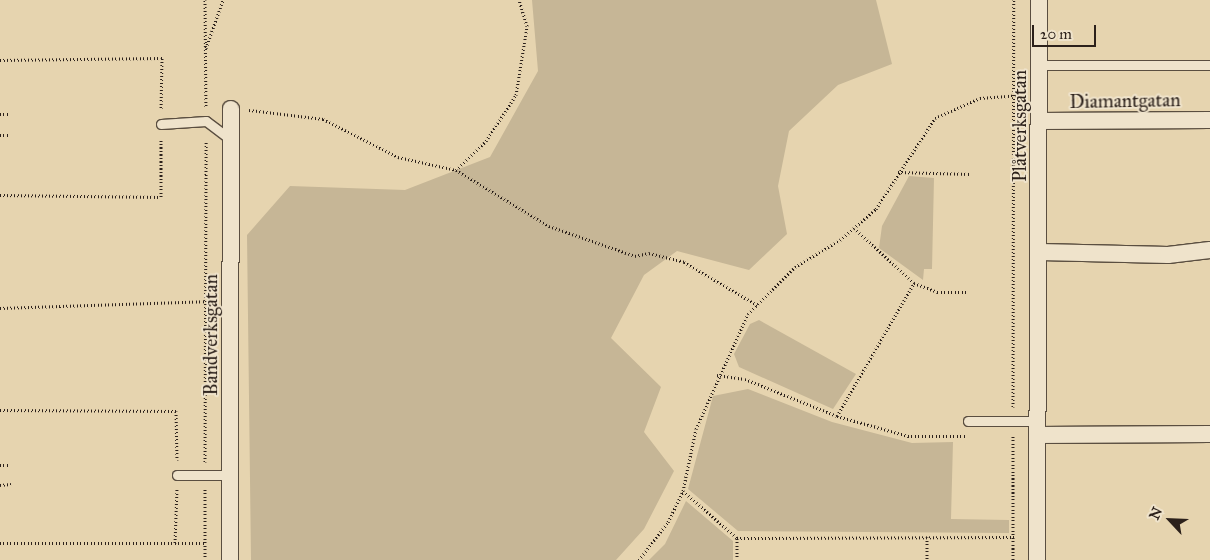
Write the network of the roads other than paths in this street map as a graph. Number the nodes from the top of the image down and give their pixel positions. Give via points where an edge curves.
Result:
1 (1036, 3) edge
2 (1210, 64) edge
3 (1039, 65) junction
4 (231, 109) road end
5 (1210, 120) edge
6 (1040, 121) junction
7 (161, 124) dead end
8 (232, 140) junction
9 (1210, 250) edge
10 (1040, 252) junction
11 (968, 421) dead end
12 (1038, 428) junction
13 (1210, 434) edge
14 (177, 470) road end
15 (231, 475) junction
16 (230, 560) edge
17 (1037, 560) edge

1 - 3 street, Plåtverksgatan
2 - 3 lane
3 - 6 street, Plåtverksgatan
4 - 8 street, Bandverksgatan
5 - 6 street, Diamantgatan
6 - 10 street, Plåtverksgatan
7 - 8 lane via 206,122
8 - 15 street, Bandverksgatan
9 - 10 street via 1168,255
10 - 12 street, Plåtverksgatan
11 - 12 lane via 1013,422
12 - 13 street
12 - 17 street, Plåtverksgatan
14 - 15 lane
15 - 16 street, Bandverksgatan

